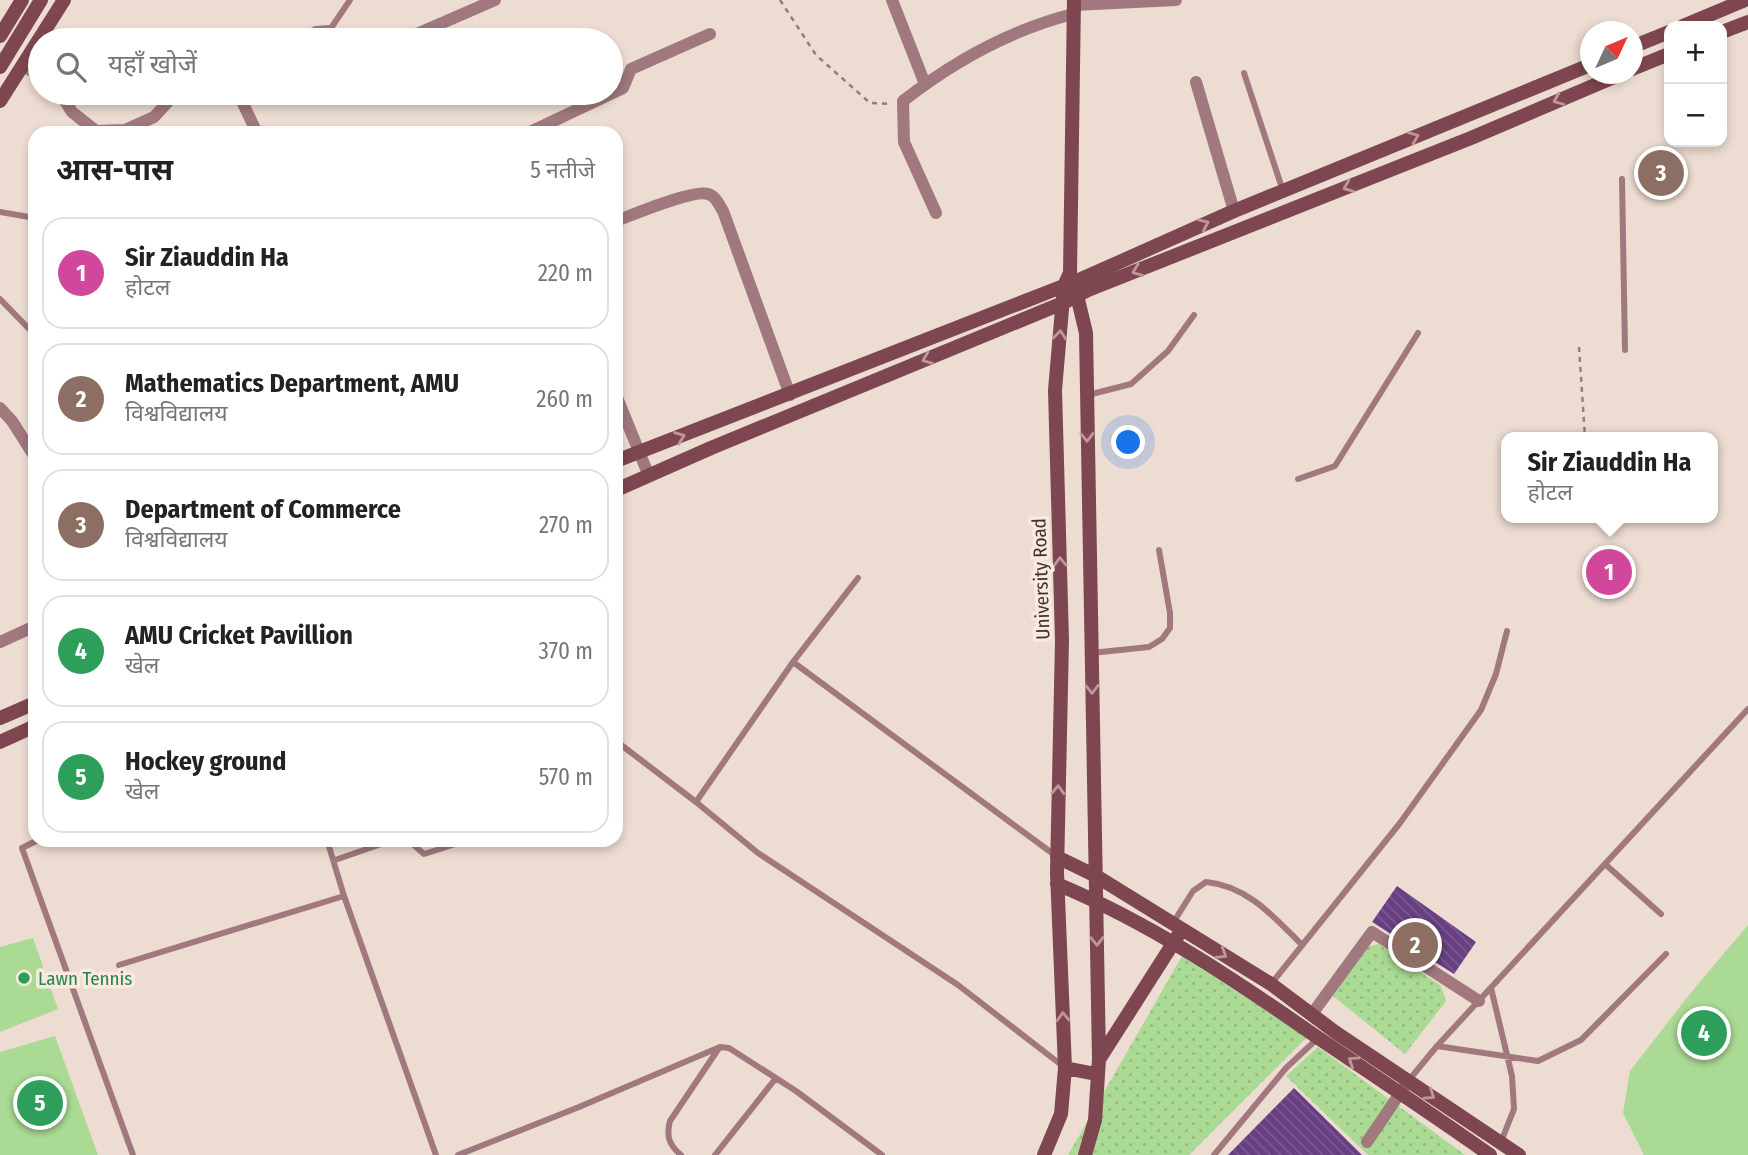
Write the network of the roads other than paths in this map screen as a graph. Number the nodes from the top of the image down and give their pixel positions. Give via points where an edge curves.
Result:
1 (22, 0) edge
2 (41, 0) edge
3 (64, 0) edge
4 (350, 0) edge
5 (495, 0) edge
6 (892, 0) edge
7 (1176, 0) edge
8 (1745, 0) edge
9 (1074, 7) edge
10 (1695, 21) edge
11 (1748, 22) edge
12 (46, 28) edge
13 (331, 28) edge
14 (431, 28) edge
15 (1727, 30) edge
16 (710, 34) dead end
17 (1664, 34) edge
18 (0, 36) edge
19 (1643, 43) edge
20 (1664, 56) edge
21 (28, 57) edge
22 (1643, 65) edge
23 (22, 66) junction
24 (0, 67) edge
25 (28, 69) edge
26 (1580, 70) edge
27 (1244, 73) dead end
28 (1196, 82) dead end
29 (925, 84) junction
30 (1598, 84) edge
31 (623, 88) edge
32 (0, 101) edge
33 (68, 105) edge
34 (165, 105) edge
35 (244, 105) edge
36 (587, 105) edge
37 (90, 126) edge
38 (134, 126) edge
39 (254, 126) edge
40 (543, 126) edge
41 (1622, 179) dead end
42 (1283, 191) junction
43 (1234, 211) junction
44 (0, 212) edge
45 (936, 213) dead end
46 (28, 217) edge
47 (623, 218) edge
48 (1071, 284) junction
49 (0, 299) edge
50 (1063, 303) junction
51 (1194, 315) dead end
52 (28, 328) edge
53 (1418, 333) dead end
54 (1625, 350) dead end
55 (790, 395) junction
56 (1087, 395) junction
57 (0, 408) edge
58 (623, 412) edge
59 (12, 421) junction
60 (0, 428) edge
61 (28, 446) edge
62 (639, 452) junction
63 (623, 458) edge
64 (649, 476) junction
65 (1298, 480) dead end
66 (623, 488) edge
67 (1158, 550) dead end
68 (858, 578) dead end
69 (28, 629) edge
70 (1507, 631) dead end
71 (0, 642) edge
72 (1091, 653) junction
73 (793, 662) junction
74 (28, 706) edge
75 (1748, 709) edge
76 (0, 718) edge
77 (28, 729) edge
78 (0, 742) edge
79 (623, 746) edge
80 (695, 802) junction
81 (28, 845) edge
82 (330, 847) edge
83 (373, 847) edge
84 (416, 847) edge
85 (446, 847) edge
86 (1057, 857) junction
87 (335, 860) junction
88 (1605, 863) junction
89 (1096, 876) junction
90 (1057, 884) junction
91 (344, 896) junction
92 (1096, 900) junction
93 (1661, 914) dead end
94 (1176, 931) junction
95 (1302, 945) junction
96 (1667, 954) dead end
97 (120, 965) dead end
98 (1271, 984) junction
99 (1490, 988) junction
100 (1479, 1001) junction
101 (1312, 1014) junction
102 (1319, 1038) junction
103 (1437, 1046) junction
104 (720, 1047) junction
105 (1507, 1056) junction
106 (1098, 1067) junction
107 (1065, 1068) junction
108 (776, 1078) junction
109 (1409, 1080) junction
110 (1402, 1094) junction
111 (1367, 1142) dead end
112 (1501, 1142) junction
113 (133, 1155) edge
114 (436, 1155) edge
115 (458, 1155) edge
116 (681, 1155) edge
117 (715, 1155) edge
118 (882, 1155) edge
119 (1044, 1155) edge
120 (1085, 1155) edge
121 (1214, 1155) edge
122 (1490, 1155) edge
123 (1519, 1155) edge

1 - 18 main road
2 - 24 main road
3 - 12 main road
4 - 13 lane
5 - 14 street
6 - 29 street
7 - 9 street
8 - 10 main road
9 - 29 street via 980,50
9 - 48 main road, University Road
11 - 15 main road
16 - 31 street via 631,69
17 - 19 main road
20 - 22 main road
21 - 23 main road
23 - 25 street
23 - 32 main road
42 -> 26 main road
27 - 42 lane
28 - 43 street
29 - 45 street via 903,101 904,142
30 -> 48 main road via 1471,138
33 - 37 street
34 - 38 street via 154,117
35 - 39 street
36 - 40 street
41 - 54 lane
42 - 43 main road
48 -> 43 main road
44 - 46 lane
47 - 55 street via 700,193 715,198
48 - 50 main road, University Road
48 - 55 main road
48 - 56 main road via 1086,333
49 - 52 lane
50 -> 64 main road
86 -> 50 main road, University Road via 1062,640 1055,390
51 - 56 lane via 1168,351 1131,384
53 - 65 lane via 1335,466
62 -> 55 main road
56 -> 72 main road
57 - 59 street
58 - 62 street
59 - 60 street
59 - 61 street
62 - 63 main road
62 - 64 street
64 - 66 main road
67 - 72 lane via 1170,628 1149,647
68 - 73 lane
69 - 71 street
70 - 95 lane via 1481,710
72 -> 89 main road
73 - 80 lane
73 - 86 lane
74 - 76 main road
75 - 88 lane
77 - 78 main road
79 - 80 lane
80 - 107 lane via 758,853 958,985
81 - 113 lane via 22,848
82 - 87 lane
83 - 87 lane
84 - 85 lane via 424,854
86 - 89 main road
86 - 90 main road, University Road
87 - 91 lane
88 - 93 lane
88 - 99 lane
89 - 92 main road
89 - 94 main road
90 - 92 main road
107 -> 90 main road, University Road
91 - 97 lane
91 - 114 lane
92 - 94 main road
92 -> 106 main road
94 - 95 lane via 1193,891 1206,882 1220,883 1249,895
94 -> 98 main road
94 - 102 main road
94 - 106 main road
95 - 98 lane
96 - 105 lane via 1581,1040 1538,1061
98 - 101 main road
99 - 100 lane
99 - 105 lane
100 - 101 street via 1372,932
100 - 103 lane
101 - 109 main road
110 -> 102 main road
102 - 121 lane via 1286,1068
103 - 105 lane
103 - 109 lane
104 - 108 lane
104 - 115 lane
104 - 116 lane via 670,1121 668,1140
105 - 112 lane via 1514,1109
106 - 107 main road
106 - 120 main road via 1095,1120
107 - 119 main road, University Road via 1061,1114
108 - 117 lane
108 - 118 lane
109 - 110 street
109 -> 112 main road
110 - 111 street
110 - 122 main road
112 - 123 main road

